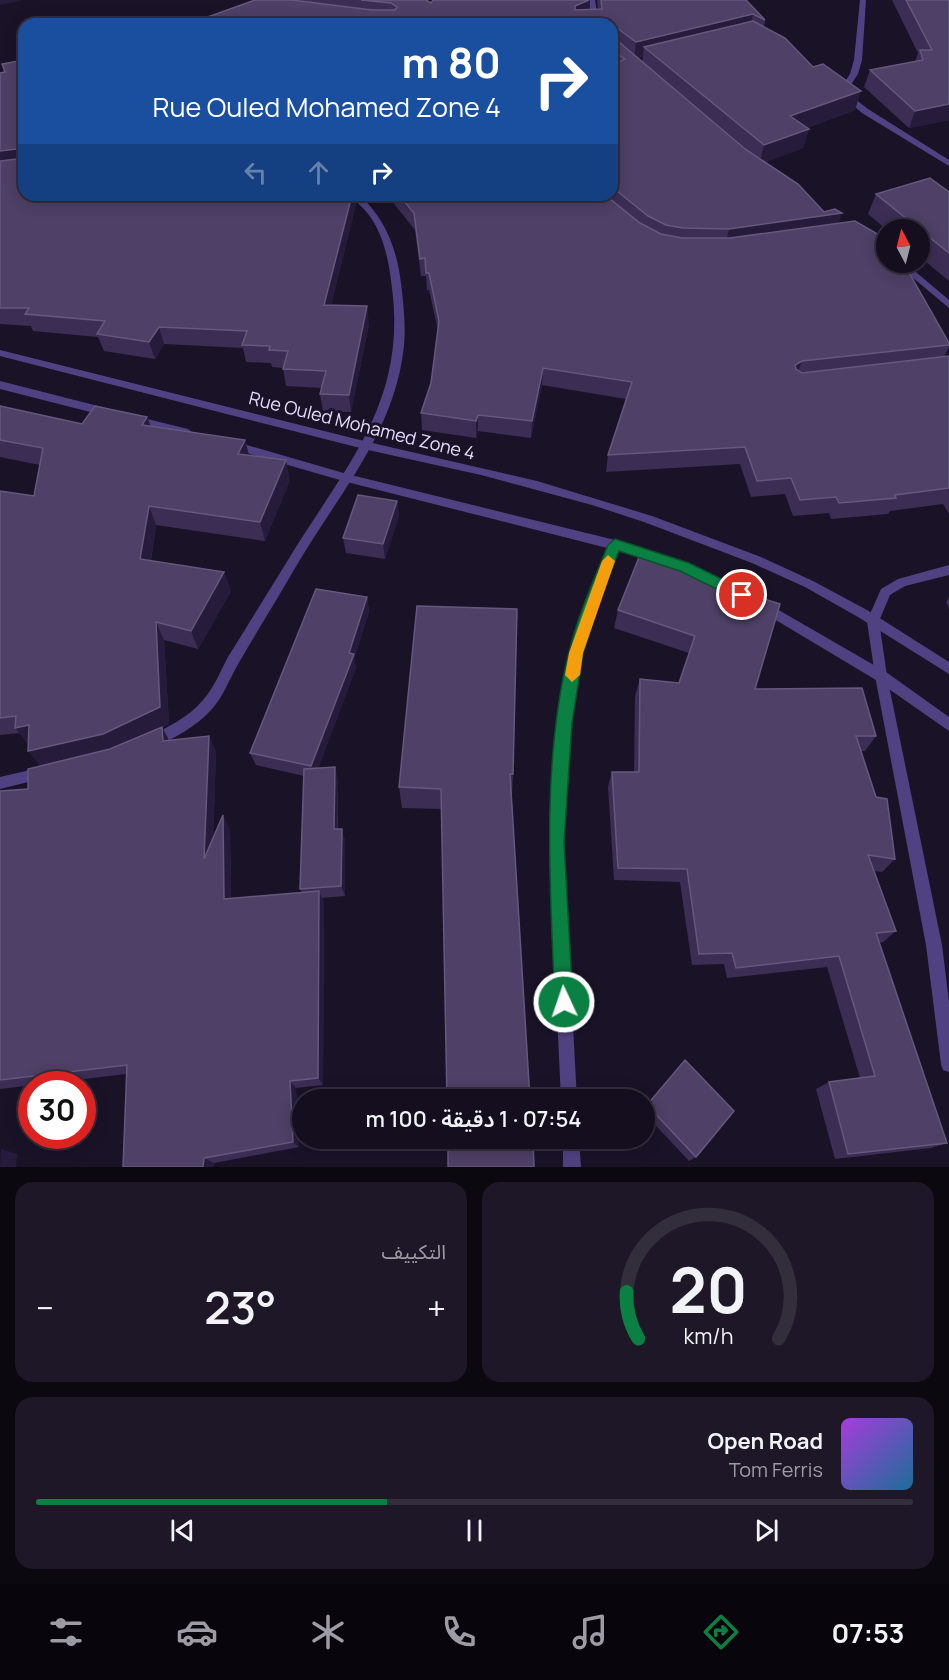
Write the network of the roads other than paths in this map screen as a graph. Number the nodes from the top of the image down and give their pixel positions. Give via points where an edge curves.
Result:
1 (592, 0) edge
2 (863, 0) edge
3 (592, 18) edge
4 (834, 81) edge
5 (844, 87) junction
6 (949, 164) edge
7 (360, 201) edge
8 (911, 273) edge
9 (949, 305) edge
10 (0, 353) edge
11 (0, 385) edge
12 (368, 446) junction
13 (347, 478) junction
14 (615, 545) junction
15 (949, 570) edge
16 (873, 621) junction
17 (949, 669) edge
18 (881, 676) junction
19 (949, 724) edge
20 (137, 747) edge
21 (52, 771) edge
22 (0, 783) edge
23 (949, 1064) edge
24 (568, 1089) edge
25 (571, 1149) edge
26 (572, 1167) edge

1 - 3 street
2 - 5 street via 858,60
4 - 5 street
5 - 6 street via 845,97
7 - 12 street via 374,216 389,243 399,294 397,371
8 - 9 street
10 - 12 street, Rue Ouled Mohamed Zone 4
11 - 13 street
12 - 13 street
12 - 16 street, Rue Ouled Mohamed Zone 4 via 430,458 631,513 810,584
13 - 14 street
13 - 20 street via 207,704 181,726
14 - 18 street via 684,567 761,605
14 - 24 street via 576,653 564,723 556,842
15 - 16 street via 902,582 885,592
16 - 17 street, Rue Ouled Mohamed Zone 4
16 - 18 street
18 - 19 street
18 - 23 street via 934,945
21 - 22 street
25 - 26 street

